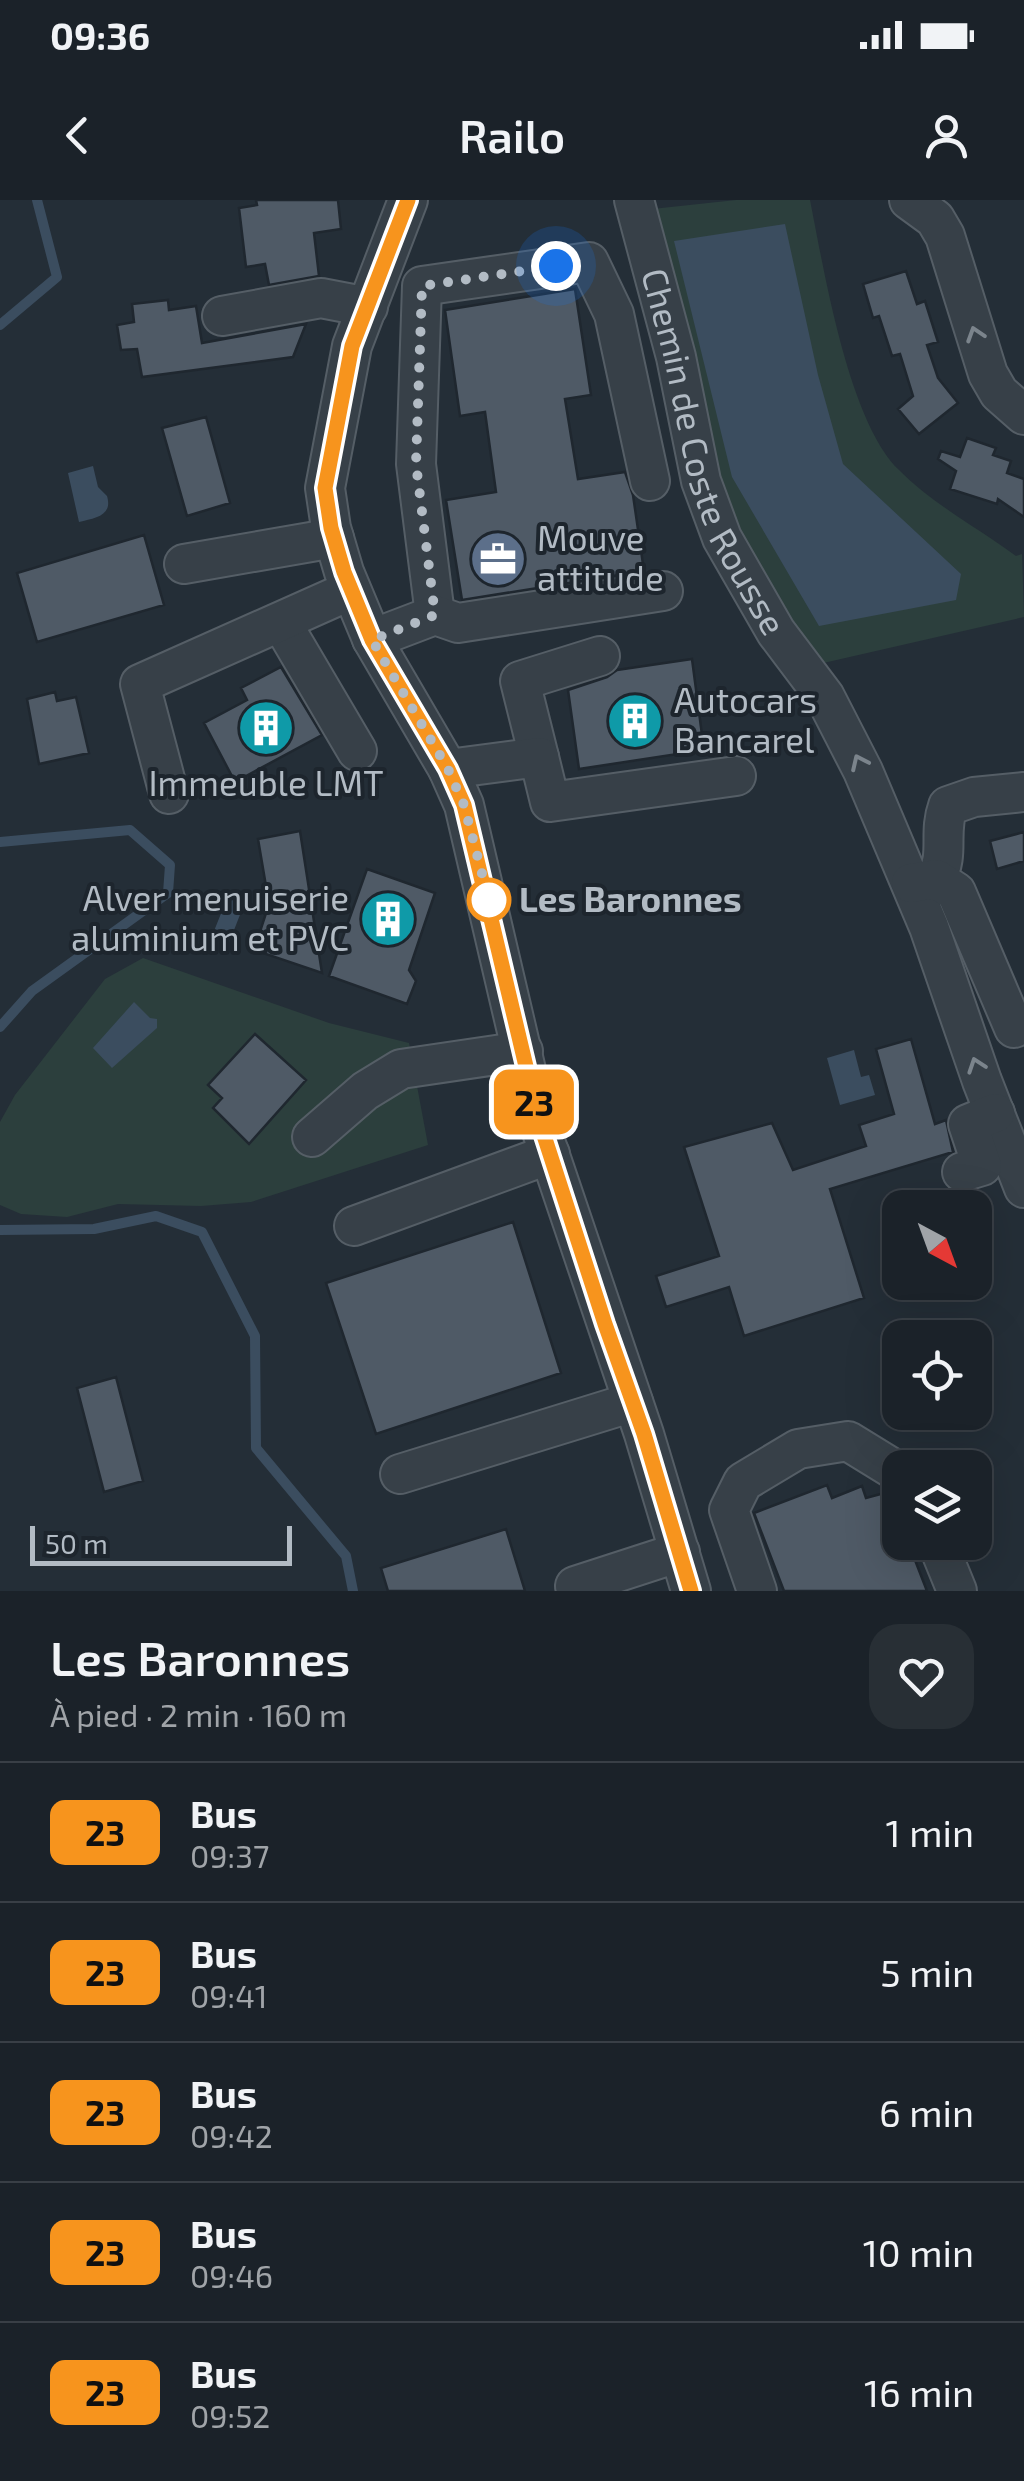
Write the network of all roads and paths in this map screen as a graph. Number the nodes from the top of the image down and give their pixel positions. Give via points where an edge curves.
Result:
1 (408, 200) edge
2 (634, 200) edge
3 (909, 200) edge
4 (368, 306) junction
5 (222, 316) dead end
6 (1024, 415) edge
7 (650, 481) dead end
8 (334, 538) junction
9 (184, 564) dead end
10 (351, 590) junction
11 (664, 591) dead end
12 (435, 615) junction
13 (281, 622) junction
14 (372, 640) junction
15 (600, 656) dead end
16 (357, 751) dead end
17 (540, 757) junction
18 (448, 769) junction
19 (736, 776) dead end
20 (1024, 792) edge
21 (169, 794) dead end
22 (923, 881) junction
23 (1014, 1028) dead end
24 (523, 1050) junction
25 (995, 1113) junction
26 (312, 1138) dead end
27 (550, 1154) junction
28 (962, 1172) dead end
29 (1024, 1188) edge
30 (354, 1226) dead end
31 (633, 1402) junction
32 (882, 1462) edge
33 (400, 1474) dead end
34 (680, 1552) junction
35 (944, 1560) edge
36 (575, 1586) dead end
37 (691, 1591) edge
38 (757, 1591) edge
39 (957, 1591) edge

1 - 4 street
22 -> 2 street, Chemin de Coste Rousse via 825,697 776,632 722,538 701,481
6 -> 3 street via 988,374 944,236
4 - 5 street via 321,298
4 - 8 street via 352,346 325,488
7 - 12 street via 614,314 589,262 422,286 416,464
8 - 9 street
8 - 10 street
10 - 13 street
10 - 14 street
11 - 12 street via 458,622
12 - 14 street
13 - 16 street
13 - 21 street via 140,684
14 - 18 street
15 - 17 street via 520,681
17 - 18 street
17 - 19 street via 550,802
18 - 24 street via 476,844
20 - 22 street via 974,796 948,806 940,826 945,861
22 - 23 street via 956,892
25 -> 22 street, Chemin de Coste Rousse
24 - 26 street via 401,1069
24 - 27 street
25 - 28 street via 968,1124 982,1166
25 - 29 street, Chemin de Coste Rousse
27 - 30 street
27 - 31 street
31 - 33 street
31 - 34 street
32 - 38 street via 848,1440 798,1449 743,1482 729,1510
34 - 36 street
34 - 37 street
35 - 39 street

